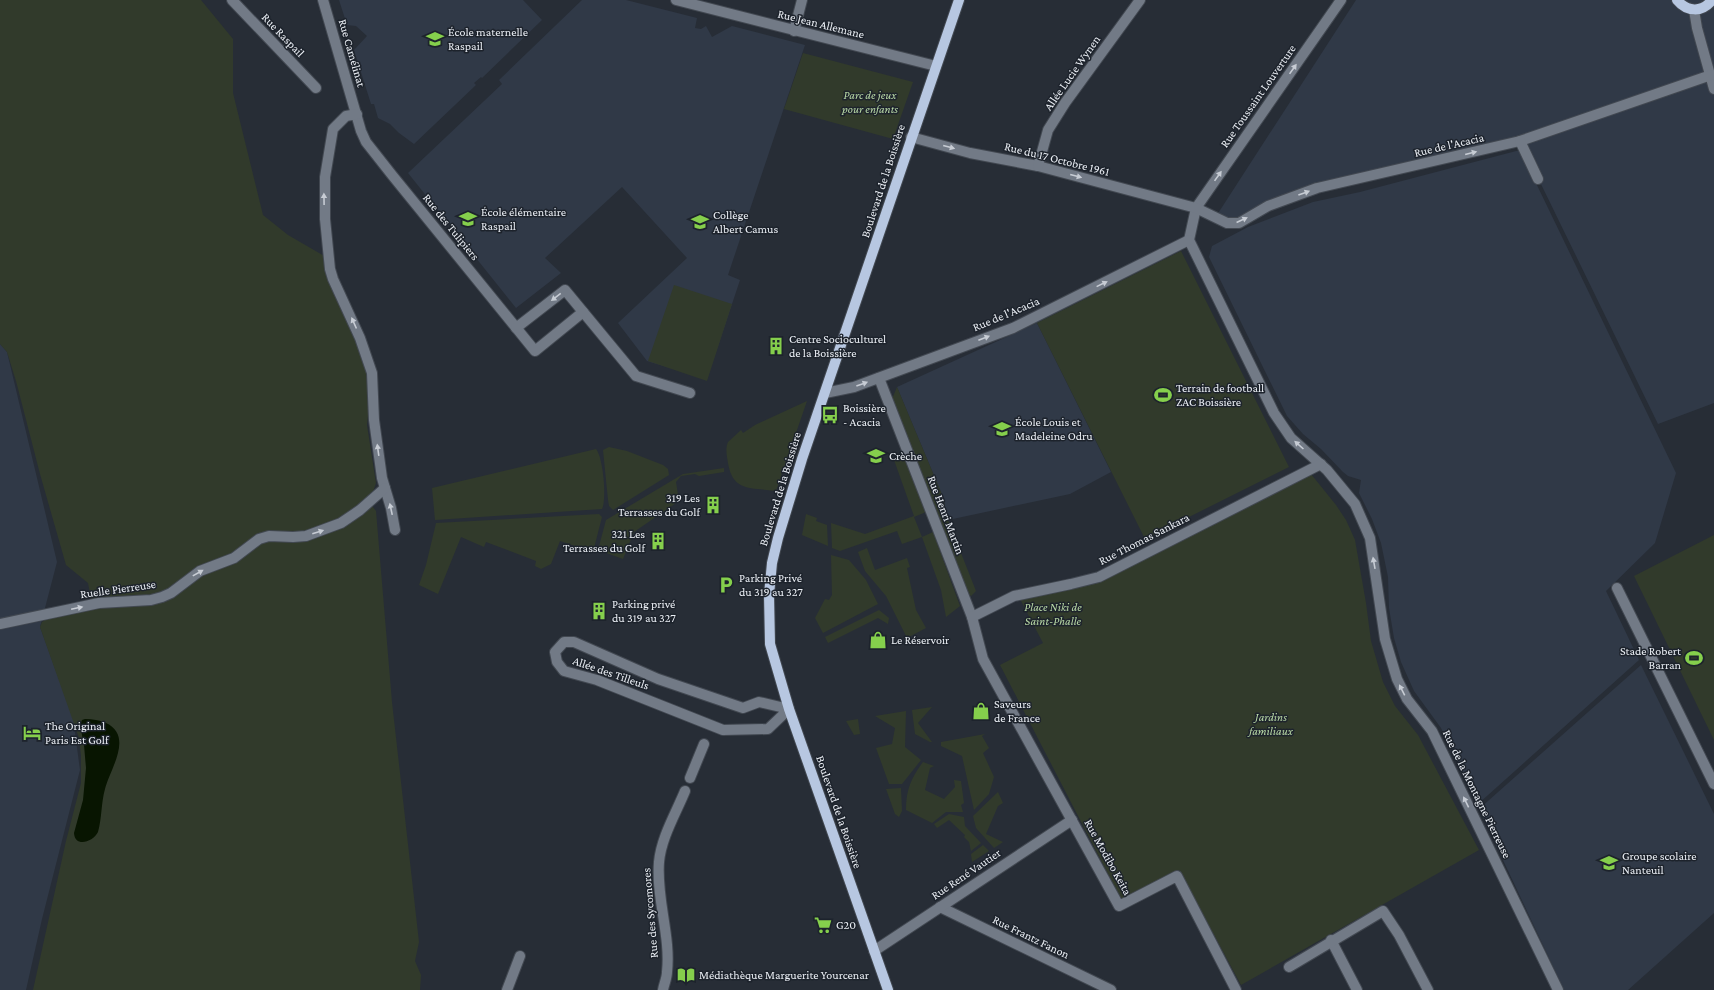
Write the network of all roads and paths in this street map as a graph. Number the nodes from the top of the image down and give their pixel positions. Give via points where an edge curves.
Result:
1 (232, 0) edge
2 (323, 0) edge
3 (676, 0) edge
4 (802, 0) edge
5 (959, 0) edge
6 (1140, 0) edge
7 (1341, 0) edge
8 (1677, 0) edge
9 (1712, 0) edge
10 (1694, 10) junction
11 (794, 31) junction
12 (936, 66) junction
13 (1711, 76) junction
14 (316, 88) dead end
15 (1714, 89) edge
16 (357, 114) junction
17 (911, 137) junction
18 (1520, 141) junction
19 (1038, 166) junction
20 (1538, 179) dead end
21 (1196, 208) junction
22 (1189, 240) junction
23 (583, 312) junction
24 (516, 328) junction
25 (879, 378) junction
26 (690, 393) dead end
27 (825, 393) junction
28 (1320, 464) junction
29 (385, 488) junction
30 (394, 530) dead end
31 (1617, 588) dead end
32 (972, 617) junction
33 (0, 624) edge
34 (1003, 694) joint
35 (789, 709) junction
36 (704, 744) dead end
37 (690, 778) dead end
38 (1714, 784) edge
39 (685, 791) dead end
40 (1072, 820) junction
41 (940, 907) junction
42 (1331, 940) junction
43 (874, 951) junction
44 (520, 956) dead end
45 (1290, 967) dead end
46 (508, 990) edge
47 (663, 990) edge
48 (888, 990) edge
49 (1111, 990) edge
50 (1236, 990) edge
51 (1357, 990) edge
52 (1428, 990) edge
53 (1558, 990) edge

1 - 14 street, Rue Raspail
2 - 16 street, Rue Camélinat
3 - 11 street, Rue Jean Allemane
4 - 11 street
5 - 12 main road, Boulevard de la Boissière
6 - 19 street, Allée Lucie Wynen via 1048,130
21 -> 7 street, Rue Toussaint Louverture
8 - 10 main road
9 - 10 main road via 1707,6
10 - 13 street
11 - 12 street, Rue Jean Allemane
12 - 17 main road, Boulevard de la Boissière
13 - 15 street
13 - 18 street, Rue de l'Acacia
16 - 24 street, Rue des Tulipiers via 366,142
29 -> 16 street via 374,420 372,373 360,338 333,279 325,219 325,177 334,129 346,116
17 -> 19 street, Rue du 17 Octobre 1961 via 970,153
17 - 27 main road, Boulevard de la Boissière
18 - 20 street
21 -> 18 street, Rue de l'Acacia via 1227,223 1239,223 1268,206 1317,188
19 -> 21 street, Rue du 17 Octobre 1961
21 - 22 street
25 -> 22 street, Rue de l'Acacia via 1013,328
28 -> 22 street, Rue de la Montagne Pierreuse via 1291,438 1274,413
23 -> 24 street via 565,290
23 - 24 street, Rue des Tulipiers via 535,351
23 - 26 street via 636,376
27 -> 25 street, Rue de l'Acacia
25 - 32 street, Rue Henri Martin
27 - 35 main road, Boulevard de la Boissière via 772,563 769,595 770,644
28 - 32 street, Rue Thomas Sankara via 1099,576 1014,596
53 -> 28 street, Rue de la Montagne Pierreuse via 1432,731 1407,700 1397,679 1385,639 1370,538 1355,504
30 -> 29 street
33 -> 29 street, Ruelle Pierreuse via 98,603 162,597 200,571 234,558 259,539 269,536 306,536 341,523
31 - 38 street
32 - 34 street, Rue Henri Martin via 983,659
34 - 40 street, Rue Modibo Keita
35 - 35 street, Allée des Tilleuls via 759,702 743,708 658,679 574,642 564,642 555,652 557,662 564,671 597,680 723,730 768,729
35 - 43 main road, Boulevard de la Boissière
36 - 37 street
39 - 47 street, Rue des Sycomores via 663,844 659,862 668,953
40 - 41 street, Rue René Vautier
40 - 50 street, Rue Modibo Keita via 1119,906 1177,876
41 - 43 street, Rue René Vautier
41 - 49 street, Rue Frantz Fanon
42 - 45 street
42 - 51 street
42 - 52 street via 1383,911 1399,935
43 - 48 main road, Boulevard de la Boissière
44 - 46 street

